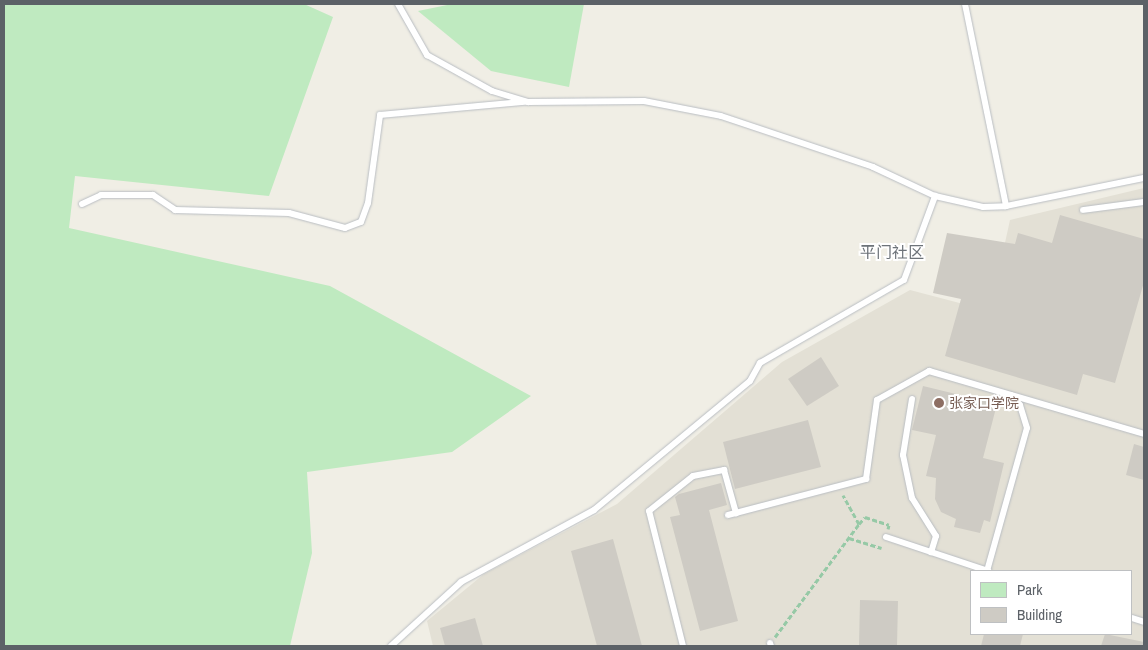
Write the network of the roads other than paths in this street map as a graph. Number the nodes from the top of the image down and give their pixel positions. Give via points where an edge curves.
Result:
1 (398, 4) edge
2 (965, 4) edge
3 (528, 102) junction
4 (1144, 178) edge
5 (934, 196) junction
6 (1144, 202) edge
7 (82, 204) dead end
8 (1006, 206) junction
9 (1082, 210) dead end
10 (1011, 395) junction
11 (912, 399) dead end
12 (1144, 434) edge
13 (736, 512) junction
14 (728, 515) dead end
15 (886, 537) road end
16 (931, 552) junction
17 (985, 570) edge
18 (988, 570) edge
19 (391, 646) edge
20 (683, 646) edge

1 - 3 lane via 427,56 492,91
2 - 8 lane
3 - 5 lane via 644,101 721,116 873,167
3 - 7 lane via 380,115 368,202 361,222 345,228 289,213 175,210 153,195 101,194
4 - 8 lane
5 - 8 lane via 984,207
5 - 19 lane via 904,280 760,363 750,381 594,510 461,582
6 - 9 lane
10 - 12 lane
10 - 13 lane via 929,370 877,400 866,479
10 - 18 lane via 1027,428
11 - 16 lane via 903,455 912,498 936,536
13 - 14 lane
13 - 20 lane via 724,470 694,476 649,512
15 - 16 lane
16 - 17 lane

